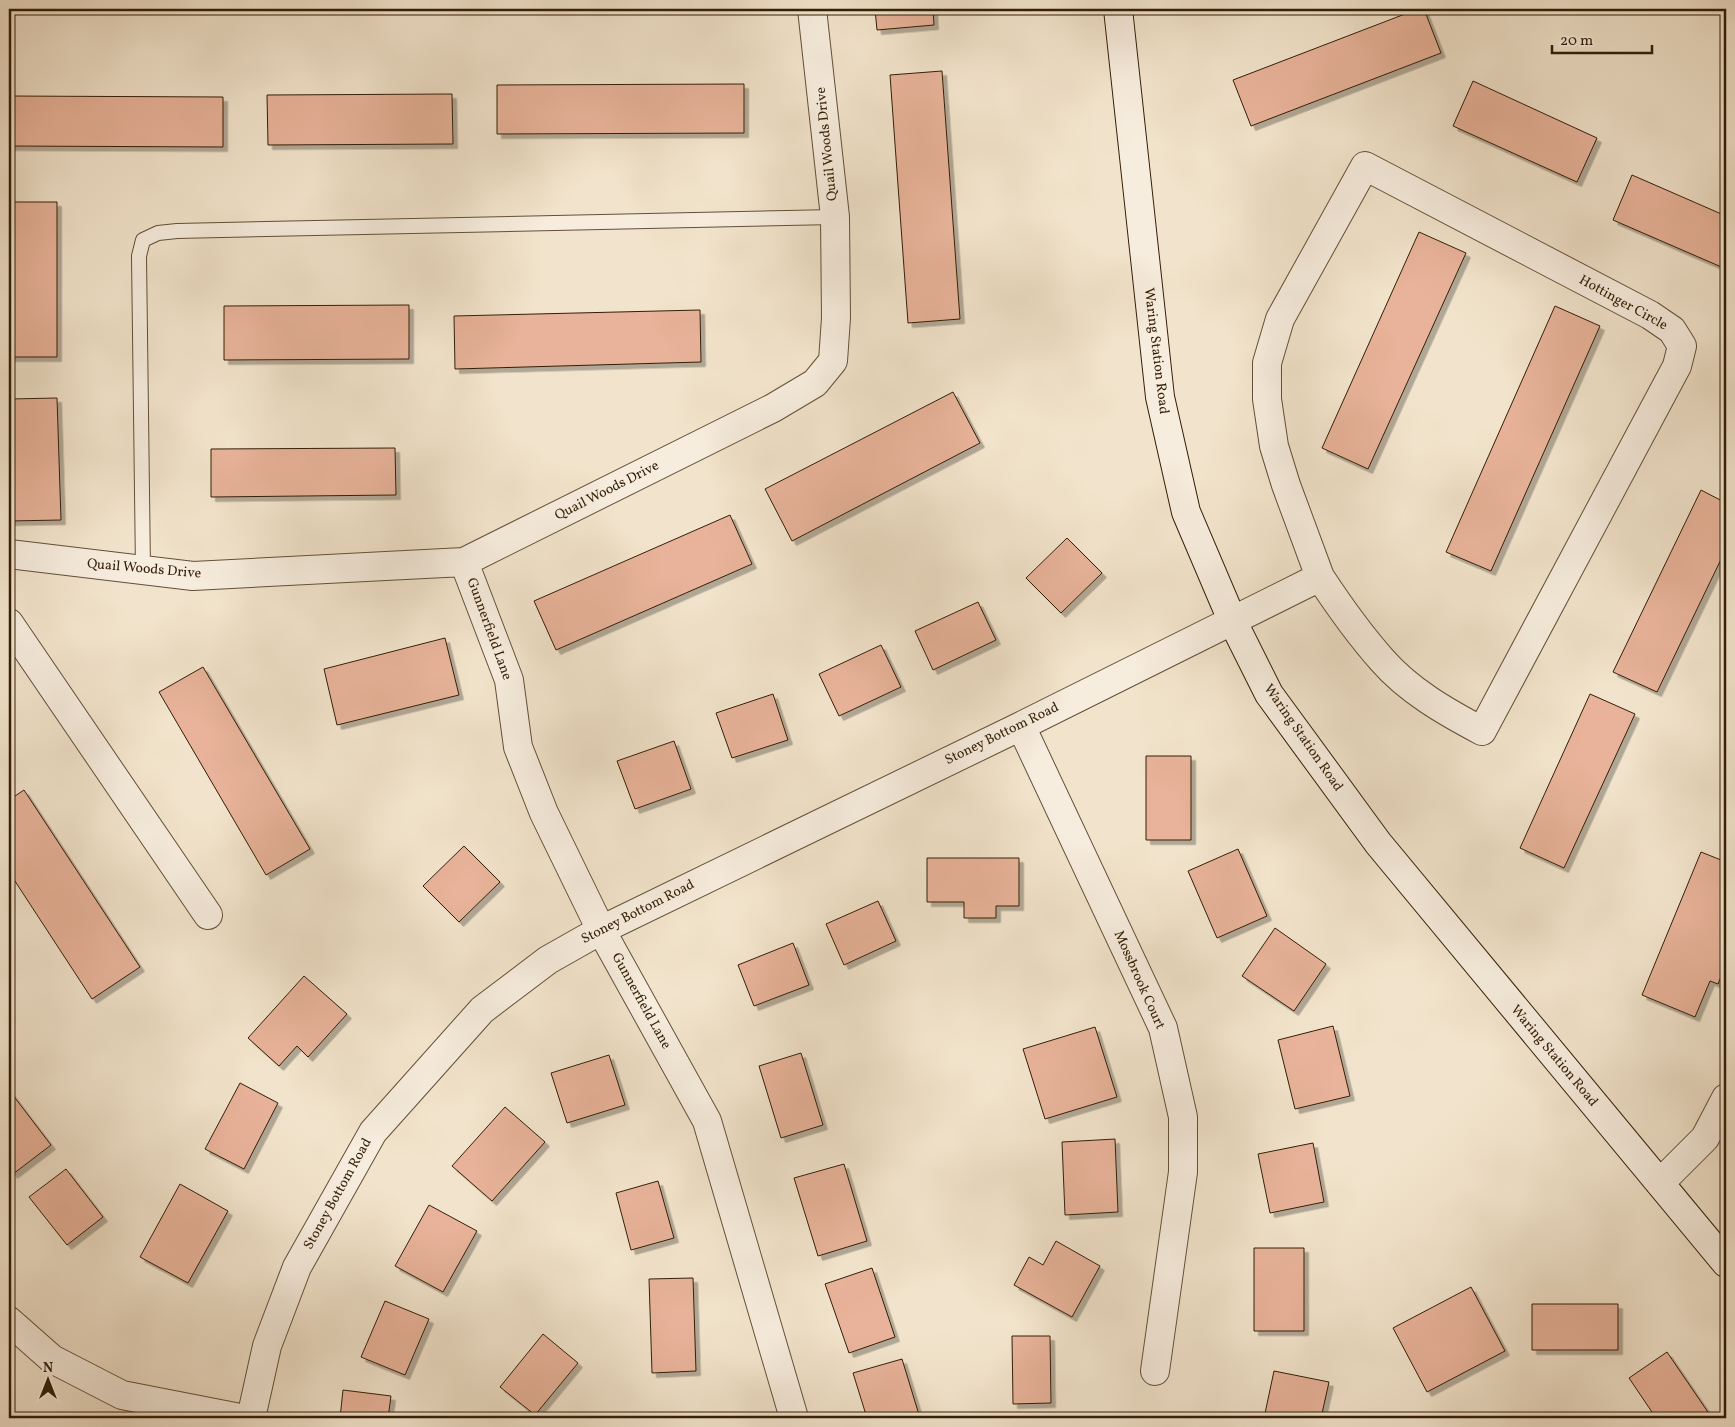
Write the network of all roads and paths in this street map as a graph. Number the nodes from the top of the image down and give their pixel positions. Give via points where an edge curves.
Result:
1 (812, 9) edge
2 (1118, 9) edge
3 (835, 217) junction
4 (9, 554) edge
5 (464, 562) junction
6 (143, 570) junction
7 (1320, 577) junction
8 (1232, 620) junction
9 (9, 623) edge
10 (1021, 726) junction
11 (208, 915) dead end
12 (601, 930) junction
13 (1726, 1098) edge
14 (1660, 1183) junction
15 (1726, 1263) edge
16 (9, 1322) edge
17 (1155, 1371) dead end
18 (240, 1418) edge
19 (251, 1418) edge
20 (794, 1418) edge

1 - 3 street, Quail Woods Drive
2 - 8 street, Waring Station Road via 1160,397 1186,512
3 - 5 street, Quail Woods Drive via 833,361 815,383 764,412
3 - 6 lane via 177,231 158,233 143,240 139,256
4 - 6 street, Quail Woods Drive
5 - 6 street, Quail Woods Drive via 193,576
5 - 12 street, Gunnerfield Lane via 509,680 518,747 544,813
7 - 7 street, Hottinger Circle via 1383,662 1418,693 1482,731 1677,366 1682,346 1672,330 1650,315 1364,166 1280,319 1267,363 1267,399 1274,446
7 - 8 street
8 - 10 street, Stoney Bottom Road
8 - 14 street, Waring Station Road via 1269,694 1378,843
9 - 11 street
10 - 12 street, Stoney Bottom Road
10 - 17 street, Mossbrook Court via 1163,1028 1183,1117 1183,1172
12 - 19 street, Stoney Bottom Road via 548,960 482,1010 373,1132 297,1267 267,1346
12 - 20 street, Gunnerfield Lane via 707,1121
13 - 14 street via 1705,1138
14 - 15 street, Waring Station Road
16 - 18 street via 52,1359 122,1395

